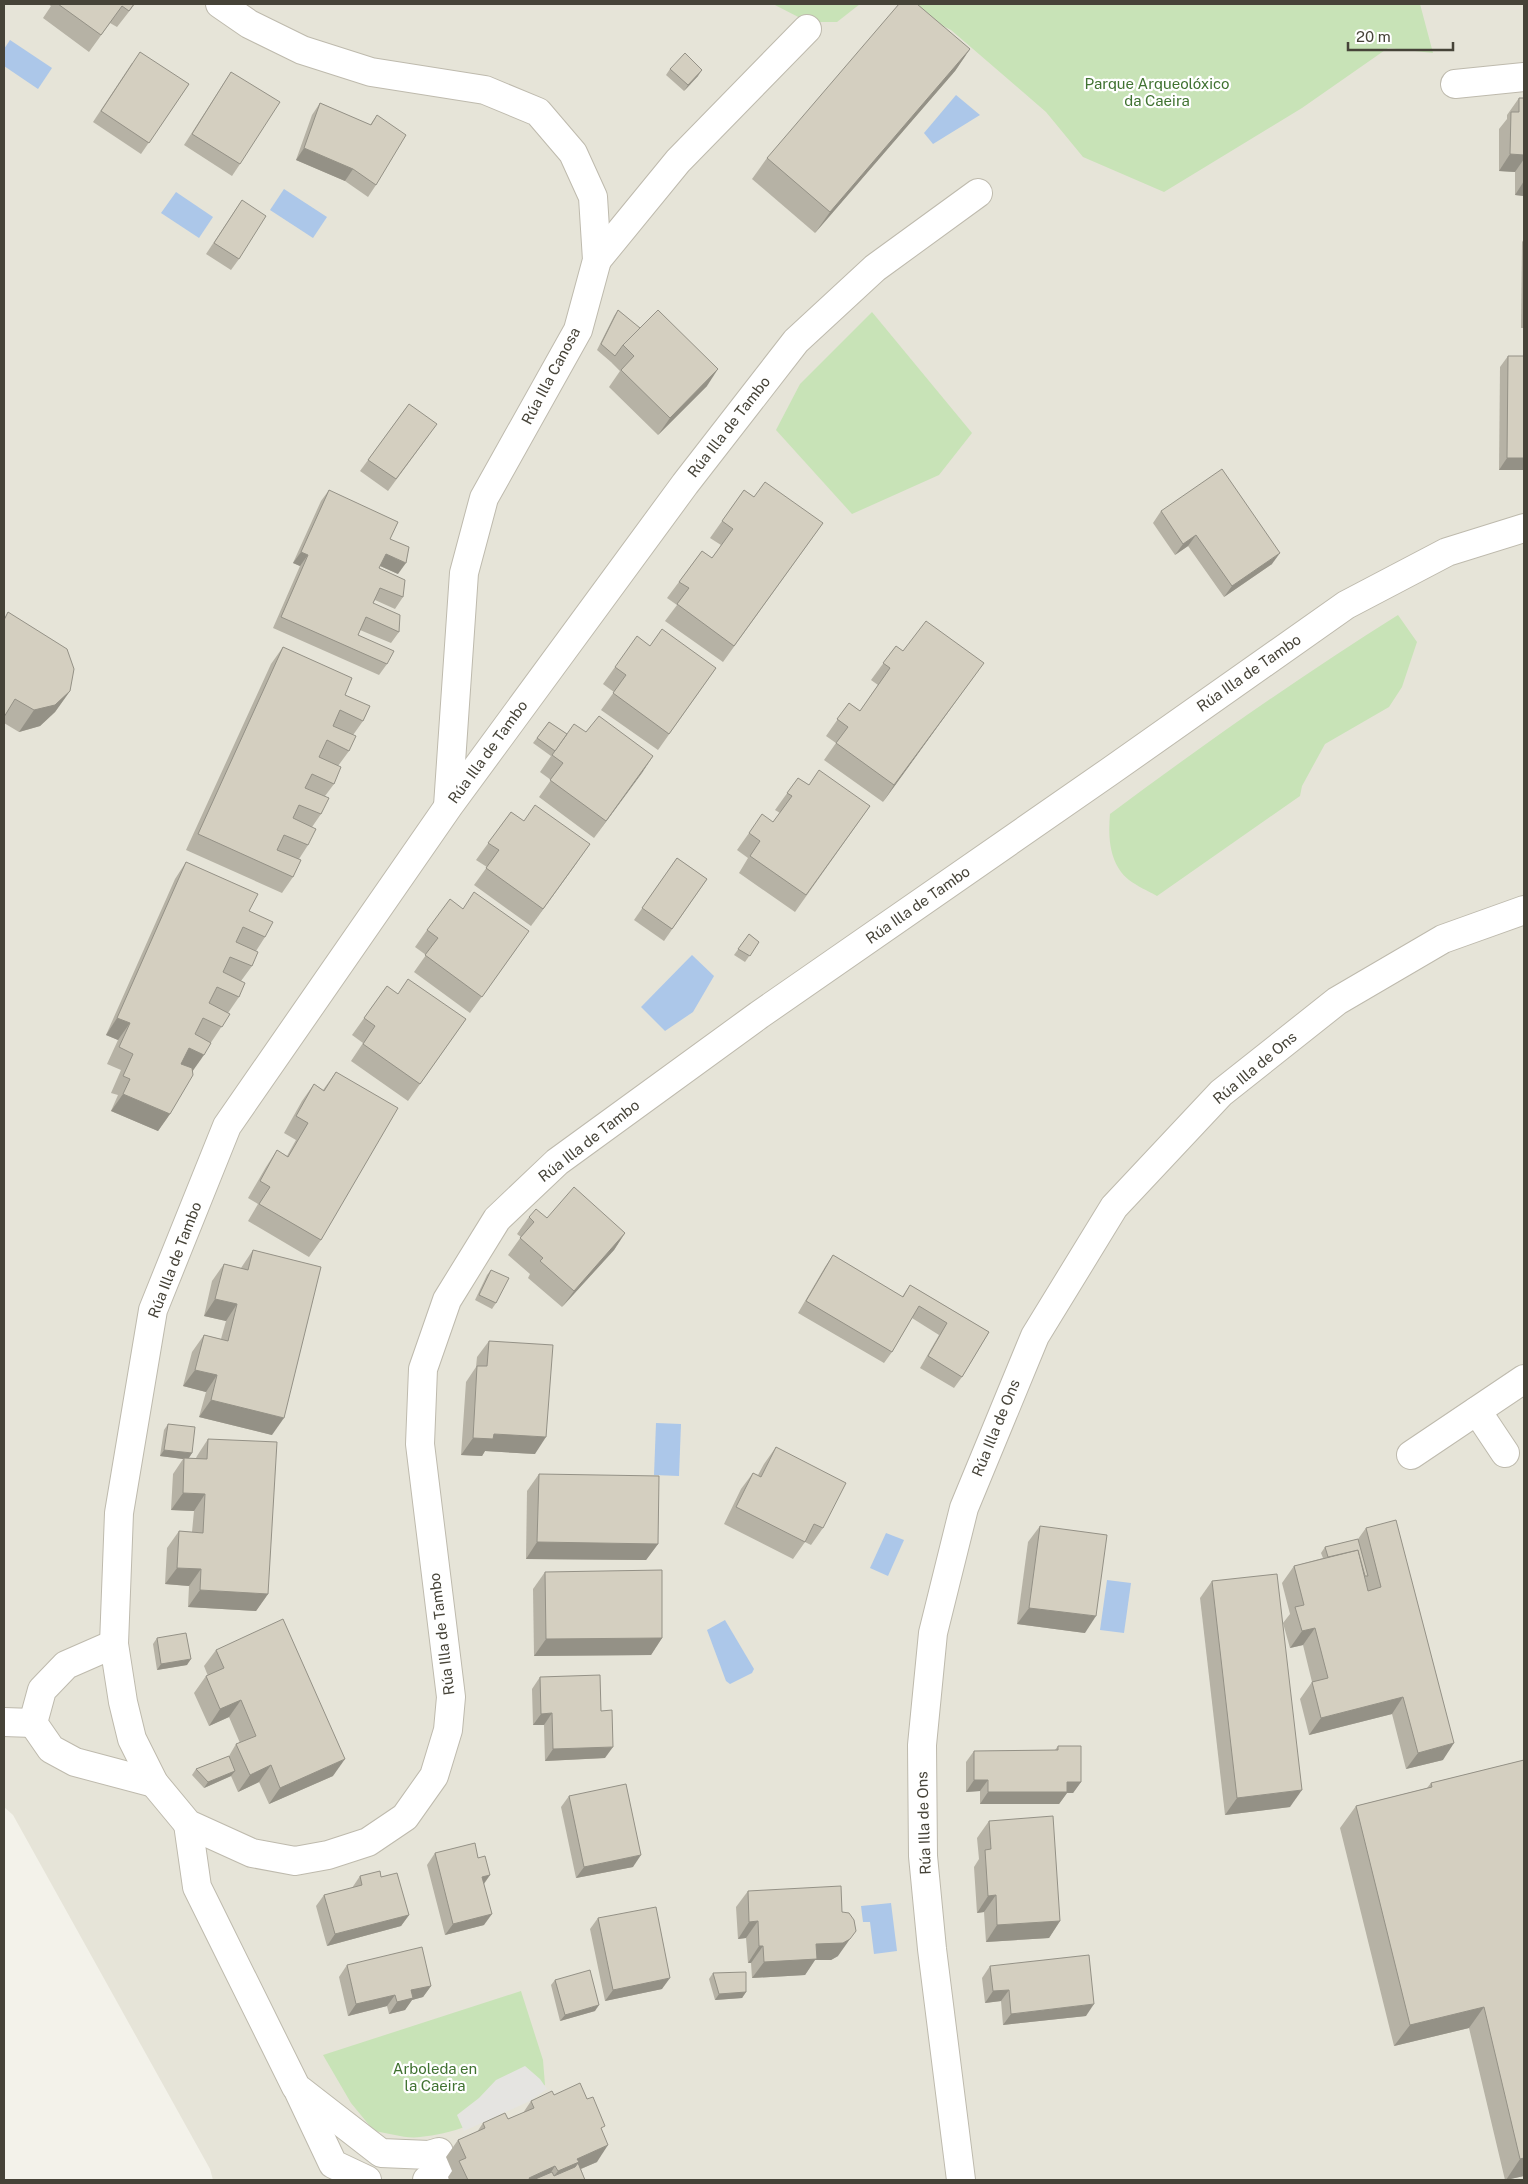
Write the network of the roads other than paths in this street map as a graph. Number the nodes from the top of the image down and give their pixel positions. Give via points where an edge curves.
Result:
1 (220, 4) edge
2 (807, 29) dead end
3 (1524, 78) edge
4 (1455, 84) dead end
5 (978, 193) dead end
6 (597, 260) junction
7 (1524, 528) edge
8 (448, 807) junction
9 (1524, 910) edge
10 (1524, 1379) edge
11 (1477, 1411) junction
12 (1505, 1453) dead end
13 (1412, 1455) dead end
14 (114, 1644) junction
15 (4, 1722) edge
16 (33, 1723) junction
17 (154, 1783) junction
18 (188, 1824) junction
19 (296, 2087) junction
20 (367, 2180) edge
21 (427, 2180) edge
22 (961, 2180) edge

1 - 6 street, Rúa Illa Canosa via 249,24 302,50 371,72 485,90 538,112 573,153 593,197
2 - 6 street via 678,161
3 - 4 street
5 - 8 street, Rúa Illa de Tambo via 875,268 796,341 685,484
6 - 8 street, Rúa Illa Canosa via 578,330 484,498 464,573
7 - 18 street, Rúa Illa de Tambo via 1447,552 1346,605 751,1021 558,1162 497,1219 447,1300 423,1369 420,1444 451,1697 448,1730 434,1776 405,1817 368,1842 328,1855 294,1861 252,1853
8 - 14 street, Rúa Illa de Tambo via 227,1126 153,1310 120,1513
9 - 22 street, Rúa Illa de Ons via 1442,940 1337,1001 1221,1093 1114,1207 1035,1336 964,1508 933,1633 922,1745 923,1856
10 - 11 street
11 - 12 street
11 - 13 street
14 - 16 street via 66,1665 42,1690
14 - 17 street, Rúa Illa de Tambo via 132,1739
15 - 16 street
16 - 17 street via 51,1749 75,1762
17 - 18 street, Rúa Illa de Tambo
18 - 19 street via 197,1887
19 - 20 street via 333,2164
19 - 21 street via 381,2153 430,2155 445,2161

